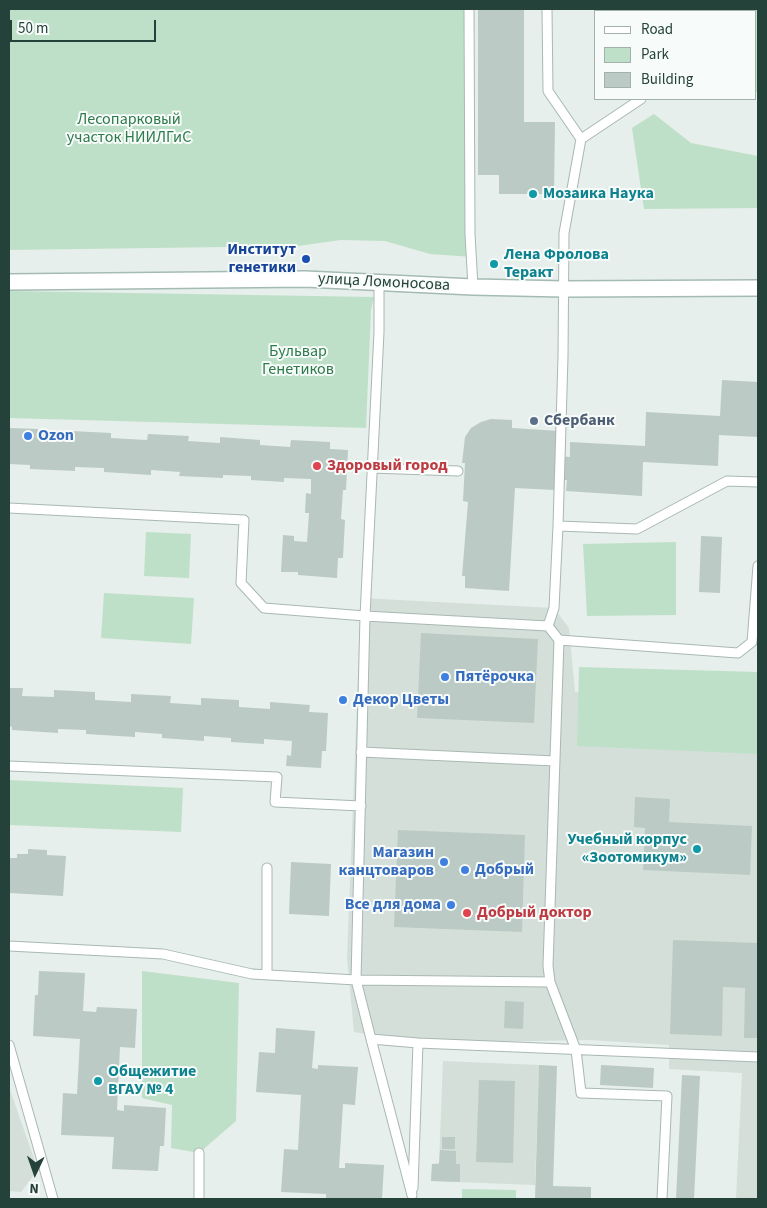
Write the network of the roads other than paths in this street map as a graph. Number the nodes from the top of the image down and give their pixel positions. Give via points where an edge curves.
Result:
1 (469, 9) edge
2 (547, 9) edge
3 (640, 100) edge
4 (581, 139) junction
5 (9, 282) edge
6 (379, 283) junction
7 (473, 287) junction
8 (758, 288) edge
9 (564, 289) junction
10 (372, 468) junction
11 (458, 472) dead end
12 (758, 482) edge
13 (9, 508) edge
14 (558, 526) junction
15 (758, 566) edge
16 (364, 616) junction
17 (548, 626) junction
18 (559, 640) junction
19 (361, 752) junction
20 (555, 761) junction
21 (9, 766) edge
22 (361, 806) junction
23 (267, 868) dead end
24 (9, 946) edge
25 (267, 974) junction
26 (356, 980) junction
27 (550, 982) junction
28 (371, 1039) junction
29 (418, 1043) junction
30 (9, 1045) edge
31 (576, 1050) junction
32 (758, 1057) edge
33 (200, 1153) dead end
34 (412, 1197) edge
35 (53, 1199) edge
36 (199, 1199) edge
37 (662, 1199) edge

1 - 7 lane
2 - 4 lane via 548,91
3 - 4 lane
4 - 9 lane via 564,233
5 - 6 main road, улица Ломоносова via 305,279
6 - 7 main road, улица Ломоносова
6 - 10 lane via 380,332
7 - 9 main road, улица Ломоносова
8 - 9 main road, улица Ломоносова
9 - 14 lane
10 - 11 lane
10 - 16 lane
12 - 14 lane via 728,481 637,529
13 - 16 lane via 244,520 241,583 264,608
14 - 17 lane via 554,608
15 - 18 lane via 752,642 738,653
16 - 17 lane
16 - 19 lane
17 - 18 lane
18 - 20 lane
19 - 20 lane
19 - 22 lane
20 - 27 lane
21 - 22 lane via 277,777 275,802
22 - 26 lane
23 - 25 lane
24 - 25 lane via 163,954 252,974
25 - 26 lane
26 - 27 lane
26 - 28 lane
27 - 31 lane
28 - 29 lane
28 - 34 lane
29 - 31 lane
29 - 34 lane
30 - 35 lane
31 - 32 lane
31 - 37 lane via 581,1093 667,1096
33 - 36 lane

